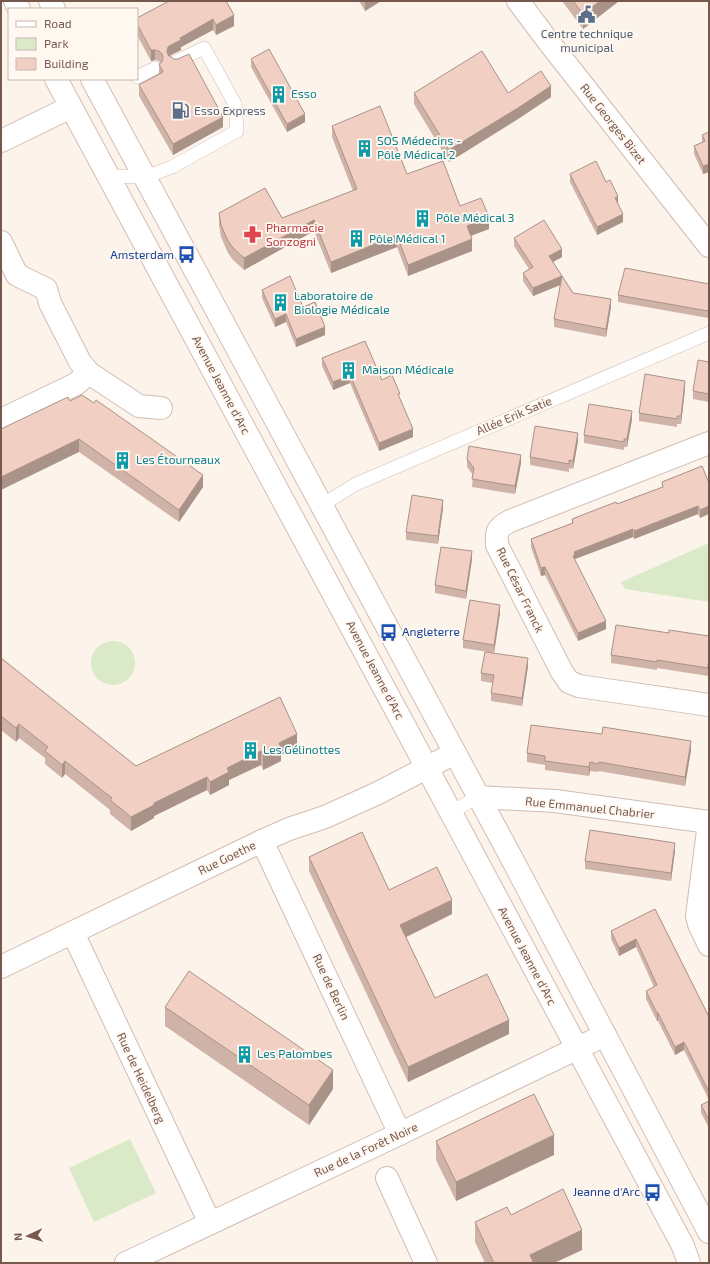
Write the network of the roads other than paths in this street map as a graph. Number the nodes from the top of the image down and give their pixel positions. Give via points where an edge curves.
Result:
1 (518, 1) edge
2 (175, 62) edge
3 (156, 68) dead end
4 (138, 77) edge
5 (57, 80) edge
6 (93, 80) edge
7 (71, 107) junction
8 (1, 141) edge
9 (109, 176) junction
10 (144, 177) junction
11 (705, 233) edge
12 (1, 242) edge
13 (709, 333) edge
14 (89, 373) junction
15 (161, 408) dead end
16 (1, 420) edge
17 (709, 443) edge
18 (322, 505) junction
19 (709, 705) edge
20 (455, 753) junction
21 (427, 768) junction
22 (478, 797) junction
23 (450, 812) junction
24 (709, 822) edge
25 (262, 841) junction
26 (73, 932) junction
27 (709, 945) edge
28 (1, 967) edge
29 (605, 1035) junction
30 (577, 1049) junction
31 (400, 1134) junction
32 (387, 1178) dead end
33 (210, 1223) junction
34 (709, 1232) edge
35 (126, 1263) edge
36 (426, 1263) edge
37 (689, 1263) edge

1 - 11 street, Rue Georges Bizet via 557,53
2 - 10 lane via 204,48 235,104 237,131 172,167
3 - 4 lane
5 - 7 street, Avenue Jeanne d'Arc
6 - 10 street
7 - 8 street
7 - 9 street, Avenue Jeanne d'Arc
9 - 10 lane
9 - 21 street, Avenue Jeanne d'Arc
10 - 18 street
12 - 14 street via 17,275 46,289 50,303 80,362
13 - 18 lane, Allée Erik Satie via 356,484
14 - 15 street via 139,406
14 - 16 street via 76,384
17 - 19 street, Rue César Franck via 510,521 500,526 496,535 497,546 569,682 579,686
18 - 20 street
20 - 21 street, Rue Goethe
20 - 22 street
21 - 23 street, Avenue Jeanne d'Arc
21 - 25 street, Rue Goethe via 325,817
22 - 23 lane
22 - 24 street, Rue Emmanuel Chabrier via 555,801
22 - 29 street
23 - 30 street, Avenue Jeanne d'Arc
24 - 27 street via 697,916
25 - 26 street, Rue Goethe
25 - 31 street, Rue de Berlin
26 - 28 street, Rue Goethe
26 - 33 street, Rue de Heidelberg
29 - 30 street, Rue de la Forêt Noire
29 - 34 street
30 - 31 street, Rue de la Forêt Noire
30 - 37 street, Avenue Jeanne d'Arc via 683,1246
31 - 33 street, Rue de la Forêt Noire
32 - 36 street
33 - 35 street, Rue de la Forêt Noire

